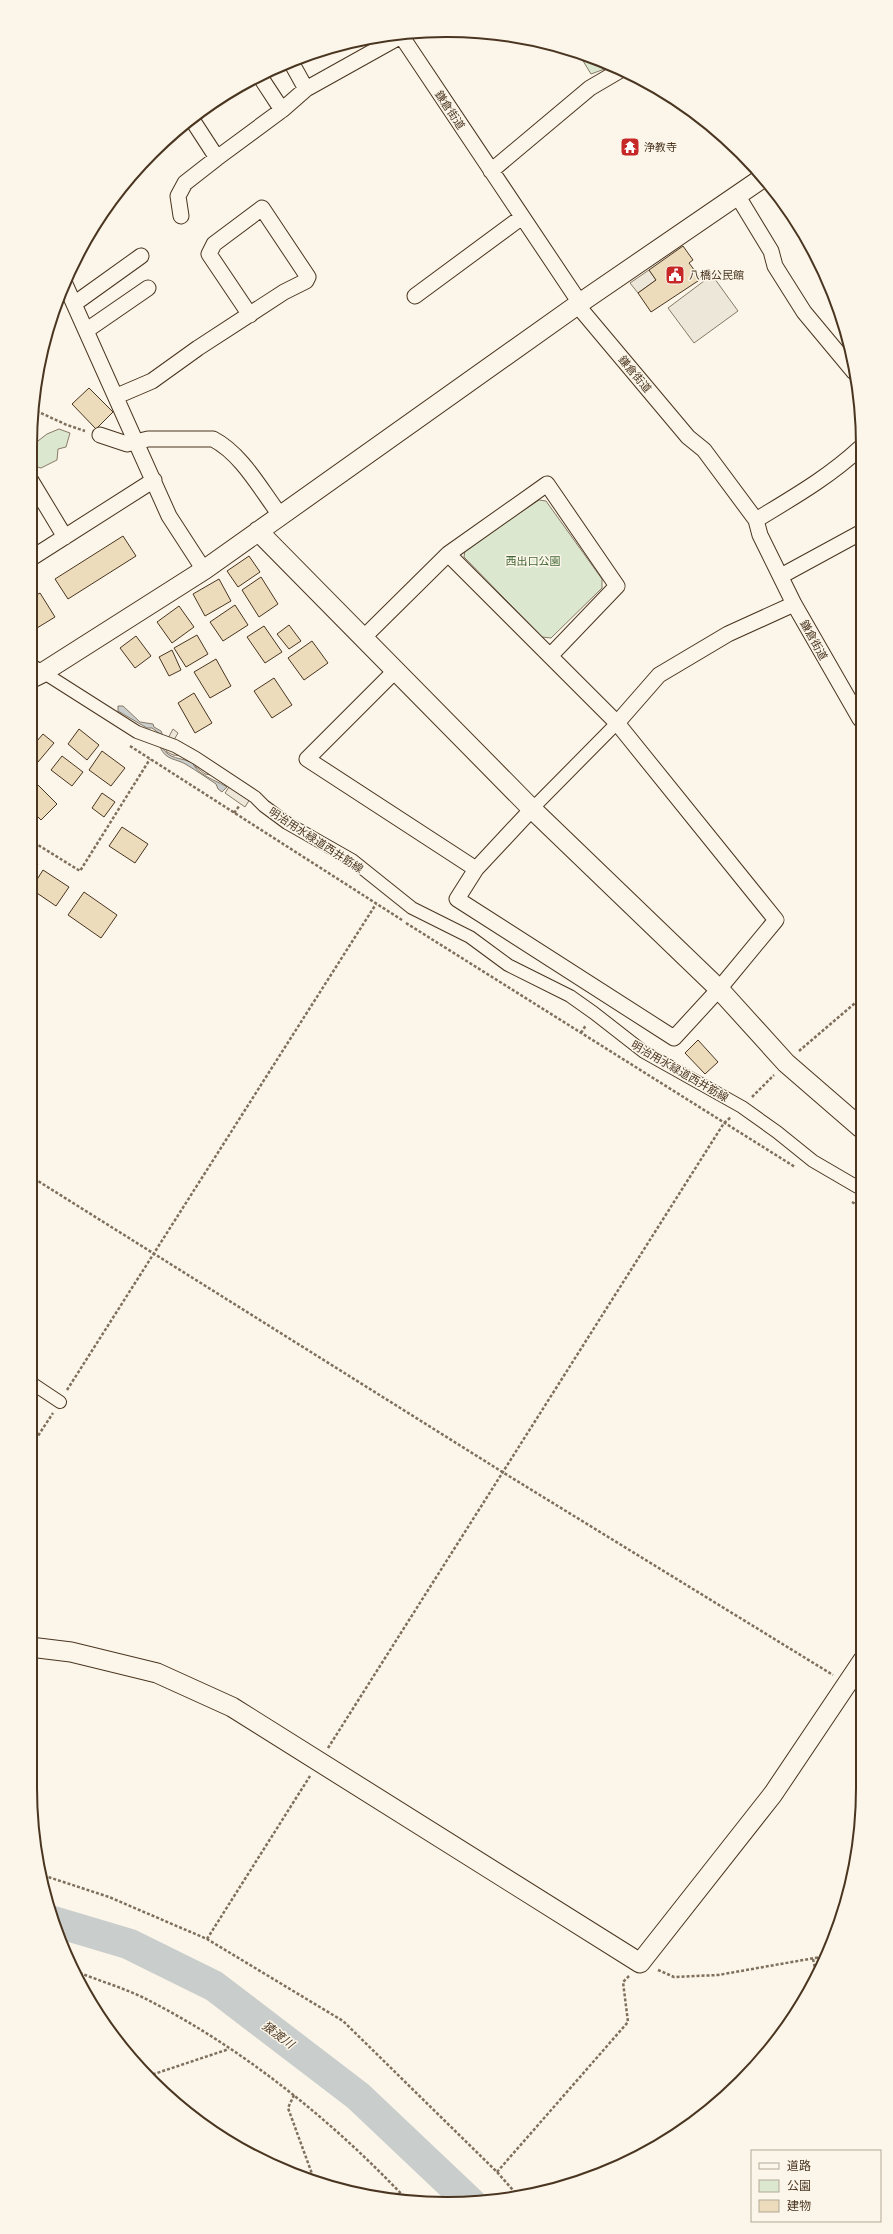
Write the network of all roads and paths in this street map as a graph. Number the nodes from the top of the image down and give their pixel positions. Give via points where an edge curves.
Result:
1 (403, 40) edge
2 (389, 42) edge
3 (294, 67) edge
4 (615, 73) edge
5 (263, 80) edge
6 (306, 90) junction
7 (282, 110) junction
8 (195, 124) edge
9 (217, 158) junction
10 (491, 171) junction
11 (758, 181) edge
12 (737, 195) junction
13 (181, 216) dead end
14 (522, 218) junction
15 (141, 256) dead end
16 (148, 288) dead end
17 (68, 290) edge
18 (415, 296) dead end
19 (580, 303) junction
20 (74, 304) junction
21 (250, 315) junction
22 (87, 330) junction
23 (847, 364) edge
24 (116, 396) junction
25 (39, 412) edge
26 (100, 435) joint
27 (138, 442) junction
28 (856, 452) edge
29 (154, 480) junction
30 (37, 491) edge
31 (280, 516) junction
32 (756, 520) junction
33 (258, 531) junction
34 (856, 535) edge
35 (64, 537) junction
36 (37, 554) edge
37 (448, 554) junction
38 (204, 570) junction
39 (781, 576) junction
40 (794, 604) junction
41 (364, 638) junction
42 (550, 656) junction
43 (37, 670) edge
44 (396, 670) junction
45 (37, 674) edge
46 (856, 712) edge
47 (617, 723) junction
48 (123, 742) dead end
49 (150, 759) junction
50 (532, 809) junction
51 (37, 844) edge
52 (476, 869) junction
53 (376, 904) junction
54 (719, 989) junction
55 (724, 1123) junction
56 (856, 1124) edge
57 (796, 1168) dead end
58 (37, 1180) edge
59 (856, 1186) edge
60 (848, 1200) dead end
61 (856, 1205) edge
62 (154, 1253) junction
63 (37, 1387) edge
64 (60, 1402) junction
65 (37, 1437) edge
66 (504, 1473) junction
67 (37, 1648) edge
68 (856, 1670) edge
69 (847, 1683) junction
70 (320, 1761) junction
71 (47, 1877) edge
72 (207, 1939) junction
73 (819, 1958) edge
74 (813, 1959) junction
75 (640, 1962) junction
76 (815, 1967) edge
77 (82, 1974) edge
78 (229, 2048) junction
79 (154, 2074) edge
80 (294, 2095) junction
81 (497, 2172) junction
82 (312, 2174) edge
83 (514, 2191) edge
84 (401, 2194) edge

1 - 10 street, 鎌倉街道
2 - 6 street
3 - 6 street
4 - 10 street via 590,88
5 - 7 street
6 - 7 street
7 - 9 street
8 - 9 street
9 - 13 street via 185,183 178,196
10 - 14 street, 鎌倉街道
11 - 12 street
12 - 19 street
12 - 23 street via 771,251 774,266 804,312
14 - 18 street
14 - 19 street, 鎌倉街道
15 - 20 street
16 - 22 street
17 - 20 street
19 - 31 street
19 - 32 street, 鎌倉街道 via 583,312 688,437 704,450
20 - 22 street
21 - 21 street via 284,292 306,281 308,277 262,208 214,244 209,254
21 - 24 street via 152,381
22 - 24 street
24 - 27 street
25 - 26 path via 67,425
26 - 27 street via 127,444
27 - 29 street
27 - 31 street via 148,439 213,439 223,444 240,462
28 - 32 street via 803,491
29 - 35 street
29 - 38 street via 170,516
30 - 35 street
31 - 33 street
32 - 39 street, 鎌倉街道 via 760,535
33 - 38 street
33 - 41 street
34 - 39 street
35 - 36 street
37 - 41 street
37 - 42 street
37 - 42 street via 547,484 616,586
38 - 43 street
39 - 40 street, 鎌倉街道
40 - 46 street, 鎌倉街道
40 - 47 street via 728,634 659,675
41 - 44 street
42 - 47 street
44 - 50 street
44 - 52 street via 307,759
45 - 59 street, 明治用水緑道西井筋線 via 137,732 175,746 196,758 255,797 287,823 352,860 412,908 470,937 508,965 570,996 644,1052 742,1106 813,1161
47 - 50 street
47 - 54 street via 776,920
48 - 49 path
49 - 51 path via 80,870
49 - 53 path
50 - 52 street
50 - 54 street
52 - 54 street via 456,899 674,1038
53 - 55 path
53 - 62 path
54 - 56 street via 786,1063
55 - 57 path
55 - 66 path
58 - 62 path
60 - 61 path
62 - 64 path
62 - 66 path
63 - 64 street
64 - 65 path
66 - 69 path
66 - 70 path
67 - 70 street via 71,1652 156,1673 232,1707
68 - 69 street
69 - 75 street via 773,1794
70 - 72 path
70 - 75 street
71 - 72 path via 109,1898
72 - 81 path via 343,2021
73 - 74 path
74 - 75 path via 718,1975 674,1977
74 - 76 path
75 - 81 path via 623,1982 628,2022
77 - 78 path via 147,2000
78 - 79 path
78 - 80 path
80 - 82 path via 288,2108
80 - 84 path via 384,2175
81 - 83 path

